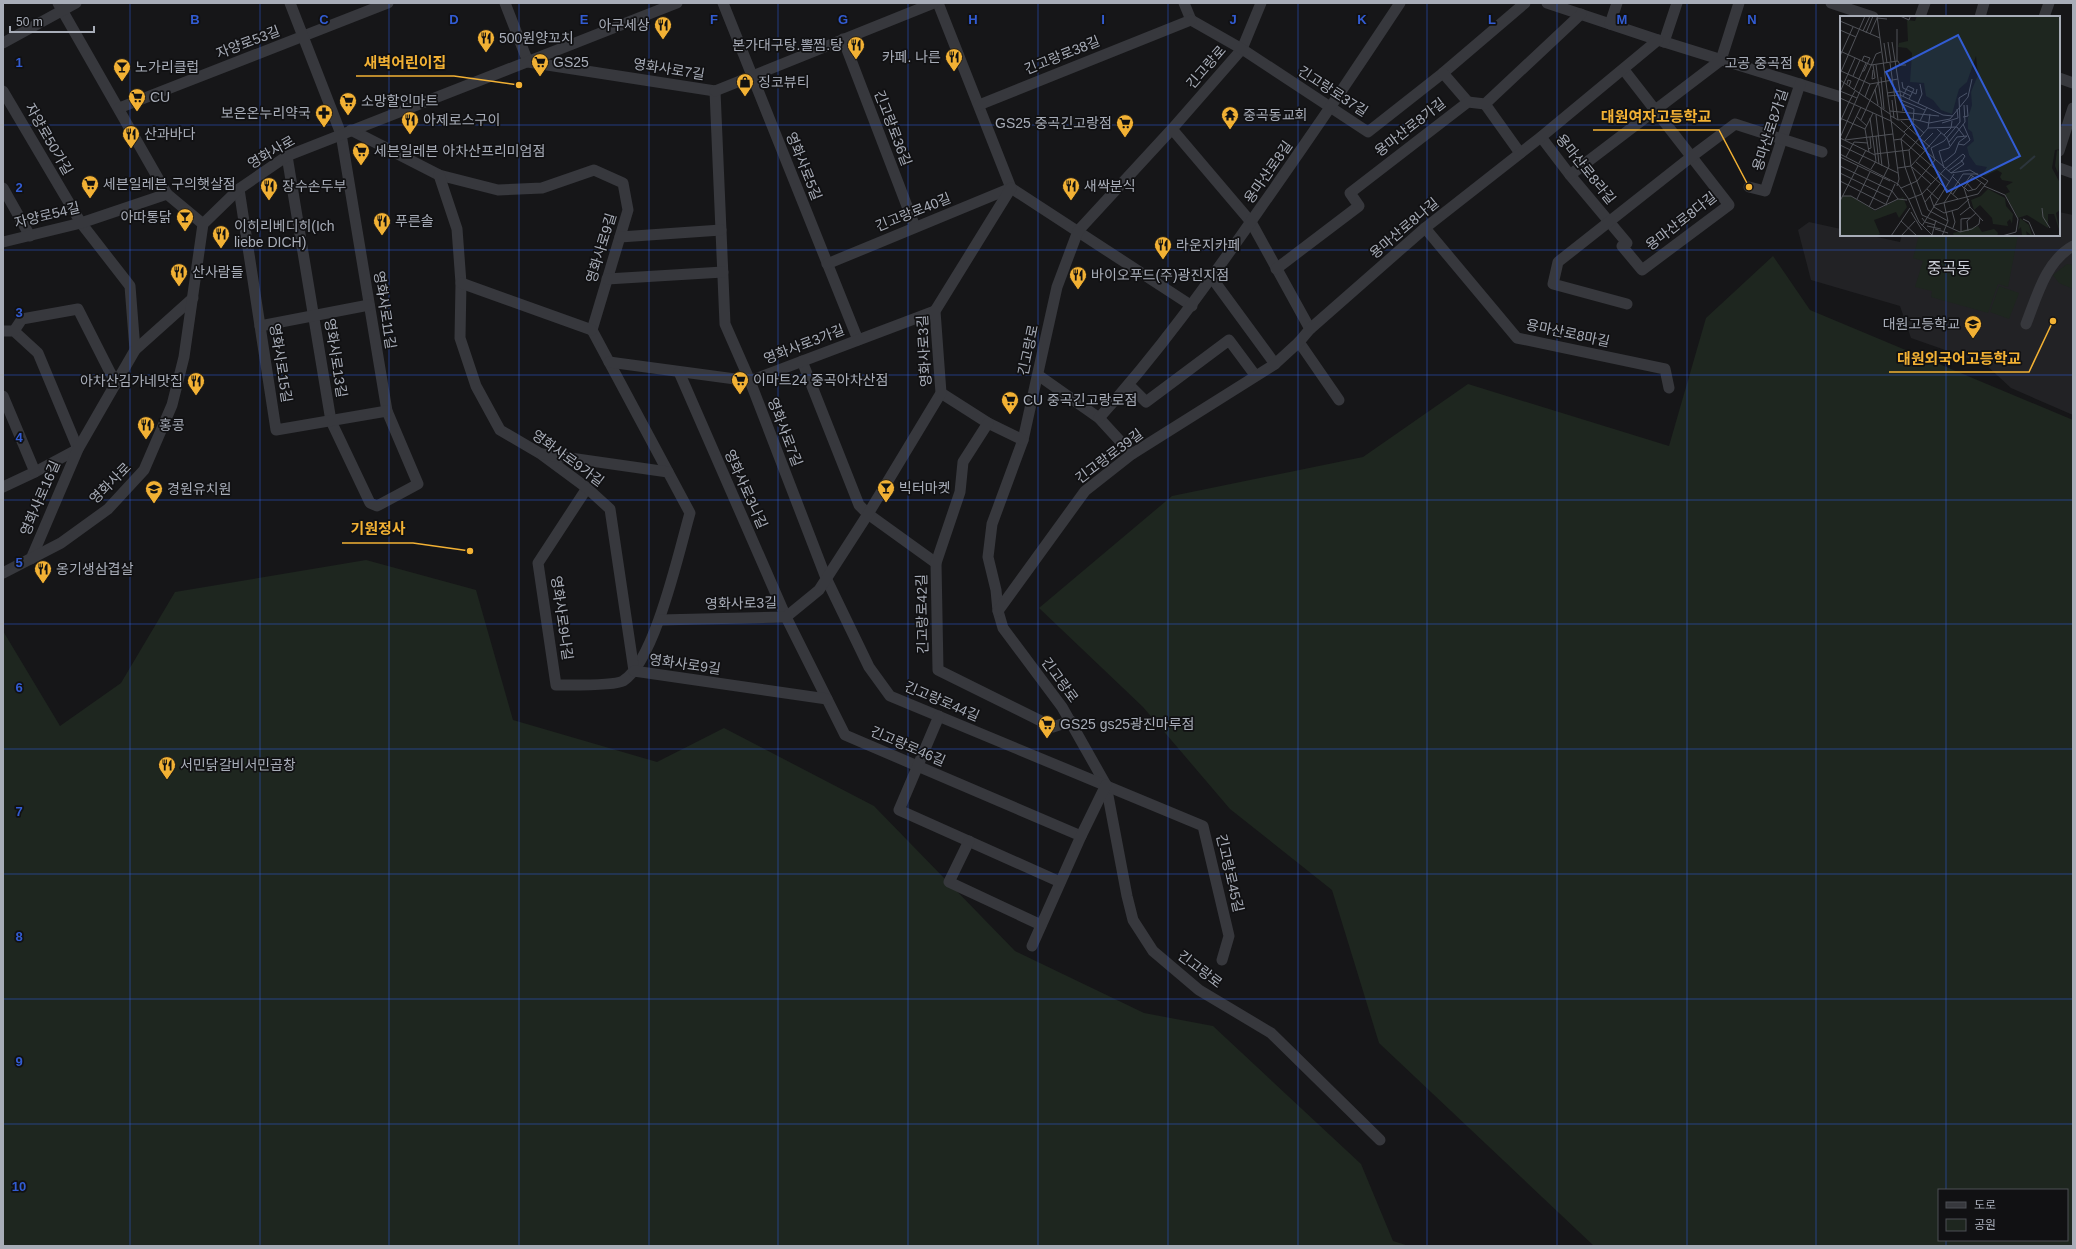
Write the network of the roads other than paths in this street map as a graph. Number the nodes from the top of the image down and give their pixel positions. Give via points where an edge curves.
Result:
1 (76, 3) edge
2 (290, 3) edge
3 (388, 3) edge
4 (505, 3) edge
5 (677, 3) edge
6 (723, 3) edge
7 (934, 3) edge
8 (938, 3) edge
9 (1184, 3) edge
10 (1261, 3) edge
11 (1400, 3) edge
12 (1525, 3) edge
13 (1547, 3) edge
14 (1617, 3) edge
15 (1677, 3) edge
16 (1740, 3) edge
17 (1831, 3) edge
18 (1925, 3) edge
19 (1984, 3) edge
20 (2049, 3) edge
21 (60, 6) edge
22 (1858, 7) edge
23 (1580, 14) junction
24 (1872, 16) edge
25 (1920, 16) edge
26 (1980, 16) edge
27 (2044, 16) edge
28 (1191, 20) junction
29 (1610, 24) junction
30 (303, 36) junction
31 (843, 40) junction
32 (1661, 41) junction
33 (3, 43) edge
34 (1242, 49) junction
35 (1721, 60) junction
36 (528, 62) junction
37 (1624, 70) junction
38 (1443, 73) junction
39 (752, 76) junction
40 (2060, 78) edge
41 (2073, 83) edge
42 (1800, 84) junction
43 (3, 91) edge
44 (715, 91) junction
45 (1840, 97) edge
46 (1468, 102) junction
47 (1485, 104) junction
48 (979, 105) junction
49 (119, 108) junction
50 (1331, 108) junction
51 (2073, 108) edge
52 (1654, 111) junction
53 (1172, 129) junction
54 (346, 132) junction
55 (1541, 137) junction
56 (1783, 139) junction
57 (2060, 148) edge
58 (1822, 152) dead end
59 (1520, 153) junction
60 (288, 156) junction
61 (1691, 157) junction
62 (2060, 168) edge
63 (2073, 173) edge
64 (439, 175) junction
65 (1570, 175) junction
66 (3, 188) edge
67 (1011, 188) junction
68 (1749, 188) dead end
69 (239, 189) junction
70 (168, 194) junction
71 (1610, 221) junction
72 (1251, 222) junction
73 (81, 223) junction
74 (203, 224) junction
75 (916, 227) junction
76 (1425, 228) junction
77 (721, 230) junction
78 (1078, 231) junction
79 (30, 236) junction
80 (620, 237) junction
81 (3, 242) edge
82 (2073, 246) edge
83 (827, 264) junction
84 (1276, 270) junction
85 (723, 272) junction
86 (607, 278) junction
87 (1212, 278) junction
88 (461, 283) junction
89 (193, 298) junction
90 (1626, 304) dead end
91 (370, 305) junction
92 (1192, 306) junction
93 (935, 310) junction
94 (314, 316) junction
95 (2026, 324) dead end
96 (260, 326) junction
97 (1310, 329) junction
98 (592, 330) junction
99 (8, 331) edge
100 (858, 340) junction
101 (1299, 342) junction
102 (135, 350) junction
103 (609, 362) junction
104 (802, 362) junction
105 (1274, 364) junction
106 (679, 372) junction
107 (1038, 375) junction
108 (1255, 375) junction
109 (750, 381) junction
110 (116, 384) junction
111 (1129, 385) junction
112 (1669, 388) dead end
113 (941, 393) junction
114 (3, 396) edge
115 (1339, 400) dead end
116 (387, 411) junction
117 (1099, 418) junction
118 (332, 421) junction
119 (988, 423) junction
120 (1023, 440) junction
121 (78, 449) junction
122 (541, 454) junction
123 (1132, 454) junction
124 (35, 472) junction
125 (668, 472) junction
126 (418, 484) joint
127 (3, 487) edge
128 (587, 488) junction
129 (868, 514) junction
130 (30, 558) junction
131 (936, 563) junction
132 (3, 573) edge
133 (826, 578) junction
134 (998, 611) junction
135 (786, 617) junction
136 (660, 620) junction
137 (634, 671) junction
138 (827, 699) junction
139 (939, 716) junction
140 (1070, 721) junction
141 (918, 766) junction
142 (1106, 785) junction
143 (1081, 836) junction
144 (968, 841) junction
145 (1060, 882) junction
146 (1041, 925) junction
147 (1032, 946) dead end
148 (1222, 960) dead end
149 (1380, 1140) dead end

1 - 21 street
2 - 30 street, 영화사로11길
3 - 30 street, 자양로53길
4 - 36 street
5 - 36 street, 영화사로
6 - 39 street, 영화사로5길
7 - 31 street
8 - 48 street
9 - 28 street
10 - 34 street, 긴고랑로
11 - 50 street, 용마산로8길
12 - 38 street, 긴고랑로37길
13 - 23 street, 용마산로8가길
14 - 29 street
15 - 32 street
16 - 35 street
17 - 22 street
18 - 25 street
19 - 26 street
20 - 27 street
21 - 33 street
21 - 49 street
22 - 24 street
23 - 29 street, 용마산로8가길
23 - 47 street
28 - 34 street
28 - 48 street, 긴고랑로38길
29 - 32 street, 용마산로8가길
30 - 49 street, 자양로53길
30 - 54 street, 영화사로11길
31 - 39 street
31 - 75 street, 긴고랑로36길
32 - 35 street, 용마산로8가길
32 - 37 street, 용마산로8나길
34 - 50 street, 긴고랑로37길
34 - 53 street, 긴고랑로
35 - 42 street, 용마산로8가길
35 - 52 street
36 - 44 street, 영화사로7길
36 - 54 street, 영화사로
37 - 52 street, 용마산로8다길
37 - 55 street, 용마산로8나길
38 - 46 street
38 - 50 street, 긴고랑로37길 via 1368,132
39 - 44 street
39 - 83 street, 영화사로5길
40 - 41 street
42 - 45 street, 용마산로8가길
42 - 56 street, 용마산로8가길
43 - 73 street, 자양로50가길
44 - 77 street, 영화사로7길
46 - 47 street, 용마산로8가길
46 - 84 street, 용마산로8가길 via 1350,193 1359,206
47 - 59 street
48 - 67 street
49 - 70 street
50 - 72 street, 용마산로8길
51 - 57 street
52 - 61 street, 용마산로8다길
52 - 65 street
53 - 72 street
53 - 78 street, 긴고랑로
54 - 60 street, 영화사로
54 - 64 street, 영화사로9길
54 - 91 street, 영화사로11길
55 - 59 street, 용마산로8나길
55 - 65 street, 용마산로8라길
56 - 58 street
56 - 61 street via 1735,124
56 - 68 street, 용마산로8가길 via 1765,191
59 - 76 street, 용마산로8나길
60 - 69 street, 영화사로
60 - 94 street, 영화사로13길
61 - 71 street
61 - 71 street, 용마산로8다길 via 1729,205 1642,270 1622,246 1627,242
62 - 63 street
64 - 80 street, 영화사로9길 via 498,190 542,188 594,170 623,183 628,210
64 - 88 street, 영화사로9가길 via 457,229
65 - 71 street, 용마산로8라길
66 - 79 street
67 - 75 street, 긴고랑로40길
67 - 78 street
67 - 93 street, 영화사로3길
69 - 74 street, 영화사로
69 - 96 street, 영화사로15길
70 - 73 street, 자양로54길
70 - 74 street
71 - 90 street, 용마산로8라길 via 1558,262 1553,284
72 - 84 street
72 - 87 street, 용마산로8길
73 - 79 street, 자양로54길
73 - 102 street, 자양로50가길 via 130,286
74 - 89 street, 영화사로
75 - 83 street, 긴고랑로40길
76 - 97 street, 용마산로8나길
76 - 112 street, 용마산로8마길 via 1517,338 1665,369
77 - 80 street
77 - 85 street, 영화사로7길
78 - 92 street
78 - 107 street, 긴고랑로 via 1056,287
79 - 81 street, 자양로54길
80 - 86 street, 영화사로9길
82 - 95 street via 2060,254 2051,267
83 - 100 street, 영화사로5길
84 - 97 street
85 - 86 street
85 - 109 street, 영화사로7길 via 725,324
86 - 98 street, 영화사로9길
87 - 92 street, 용마산로8길
87 - 105 street
88 - 98 street
88 - 122 street, 영화사로9가길 via 460,338 476,386 500,430
89 - 102 street, 영화사로16길
89 - 130 street, 영화사로 via 184,357 172,405 144,470 108,509 61,542
91 - 94 street
91 - 116 street, 영화사로11길
92 - 111 street, 용마산로8길
93 - 100 street, 영화사로3가길
93 - 113 street, 영화사로3길
94 - 96 street
94 - 118 street, 영화사로13길
96 - 118 street, 영화사로15길 via 276,430
97 - 101 street, 긴고랑로39길
98 - 103 street, 영화사로9길
99 - 110 street via 22,319 78,309
99 - 121 street via 38,353
100 - 104 street, 영화사로3가길
101 - 105 street, 긴고랑로39길
101 - 115 street
102 - 110 street, 영화사로16길
103 - 106 street, 영화사로3가길
103 - 125 street, 영화사로9길
104 - 109 street, 영화사로3가길
104 - 129 street via 859,505
105 - 108 street, 긴고랑로39길
106 - 109 street, 영화사로3가길
106 - 135 street, 영화사로3나길
107 - 117 street
107 - 120 street, 긴고랑로
108 - 111 street via 1229,340 1146,402
108 - 123 street, 긴고랑로39길
109 - 133 street, 영화사로7길
110 - 121 street, 영화사로16길
111 - 117 street, 용마산로8길
113 - 119 street
113 - 129 street, 영화사로3길
114 - 124 street, 영화사로16길
116 - 118 street, 영화사로15길
116 - 126 street, 영화사로11길
117 - 123 street
118 - 126 street, 영화사로13길 via 370,503 377,506
119 - 120 street
119 - 131 street, 긴고랑로42길 via 962,462 960,492
120 - 134 street, 긴고랑로 via 992,524 988,557
121 - 124 street, 영화사로16길
121 - 130 street, 영화사로16길
122 - 125 street
122 - 128 street, 영화사로9가길
123 - 134 street, 긴고랑로39길 via 1085,491
124 - 127 street, 영화사로16길
125 - 136 street, 영화사로9길 via 690,513
128 - 137 street, 영화사로9가길 via 610,509
128 - 137 street, 영화사로9나길 via 538,563 556,685 622,682
129 - 131 street
129 - 133 street, 영화사로3길
130 - 132 street, 영화사로
131 - 140 street, 긴고랑로42길 via 938,670 1053,727
133 - 135 street, 영화사로3길 via 819,590
133 - 139 street, 긴고랑로44길 via 869,667 890,696
134 - 140 street, 긴고랑로 via 1003,628
135 - 136 street, 영화사로3길
135 - 138 street, 긴고랑로46길
136 - 137 street, 영화사로9길
137 - 138 street, 영화사로9길
138 - 141 street, 긴고랑로46길 via 845,735
139 - 141 street
139 - 142 street, 긴고랑로44길
140 - 142 street, 긴고랑로
141 - 143 street, 긴고랑로46길
141 - 144 street via 900,810
142 - 143 street
142 - 148 street, 긴고랑로45길 via 1203,826 1229,936
142 - 149 street, 긴고랑로 via 1127,896 1134,920 1153,951 1199,990 1271,1033
143 - 145 street
144 - 145 street
144 - 146 street via 949,882
145 - 146 street
146 - 147 street

